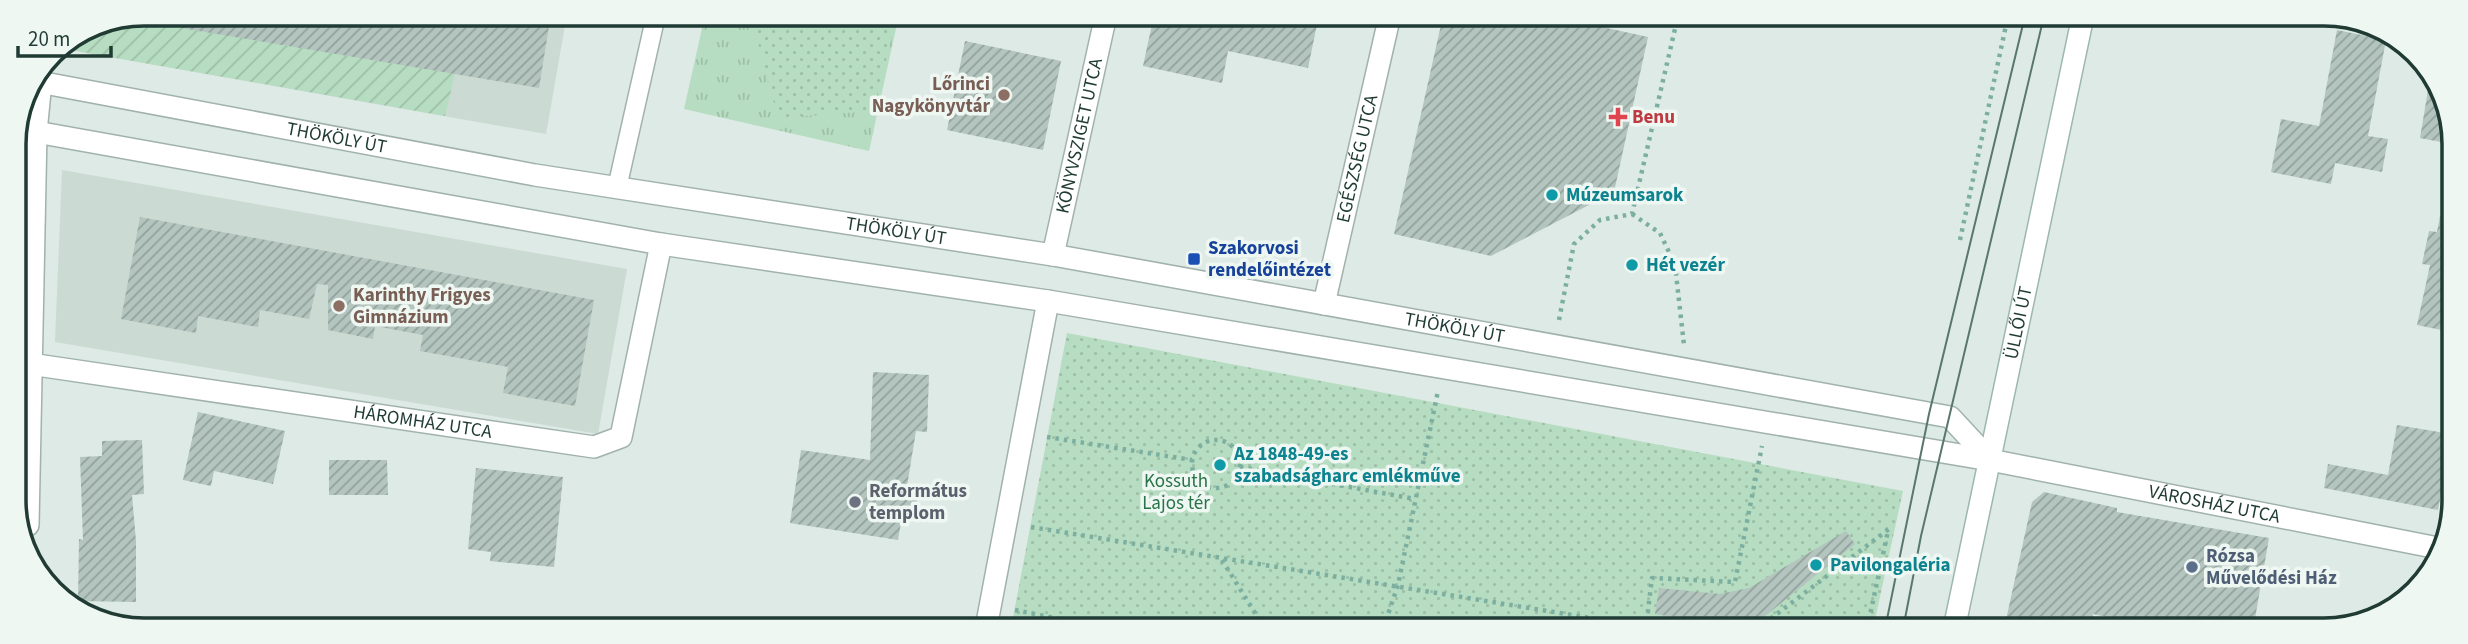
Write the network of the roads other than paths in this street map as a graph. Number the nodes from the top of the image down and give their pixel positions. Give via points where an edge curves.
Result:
1 (654, 26) edge
2 (1104, 26) edge
3 (1387, 26) edge
4 (2081, 26) edge
5 (44, 83) edge
6 (36, 97) edge
7 (28, 128) edge
8 (617, 188) junction
9 (661, 244) junction
10 (1053, 254) junction
11 (1048, 301) junction
12 (1324, 304) junction
13 (30, 364) junction
14 (1751, 381) junction
15 (1744, 420) junction
16 (1990, 460) junction
17 (28, 516) edge
18 (2431, 547) edge
19 (1957, 617) edge
20 (988, 618) edge

1 - 8 lane
2 - 10 street, KÖNYVSZIGET UTCA
3 - 12 street, EGÉSZSÉG UTCA
4 - 16 street, ÜLLŐI ÚT
5 - 8 street, THÖKÖLY ÚT
6 - 7 street, THÖKÖLY ÚT
7 - 9 street
7 - 13 street, THÖKÖLY ÚT
8 - 10 street, THÖKÖLY ÚT
9 - 11 street
9 - 13 street, HÁROMHÁZ UTCA via 621,437 594,447
10 - 12 street, THÖKÖLY ÚT
11 - 15 street
11 - 20 street
12 - 14 street, THÖKÖLY ÚT
13 - 17 street, THÖKÖLY ÚT
14 - 15 street
14 - 16 street, THÖKÖLY ÚT via 1950,417
15 - 16 street
16 - 18 street, VÁROSHÁZ UTCA
16 - 19 street, ÜLLŐI ÚT

